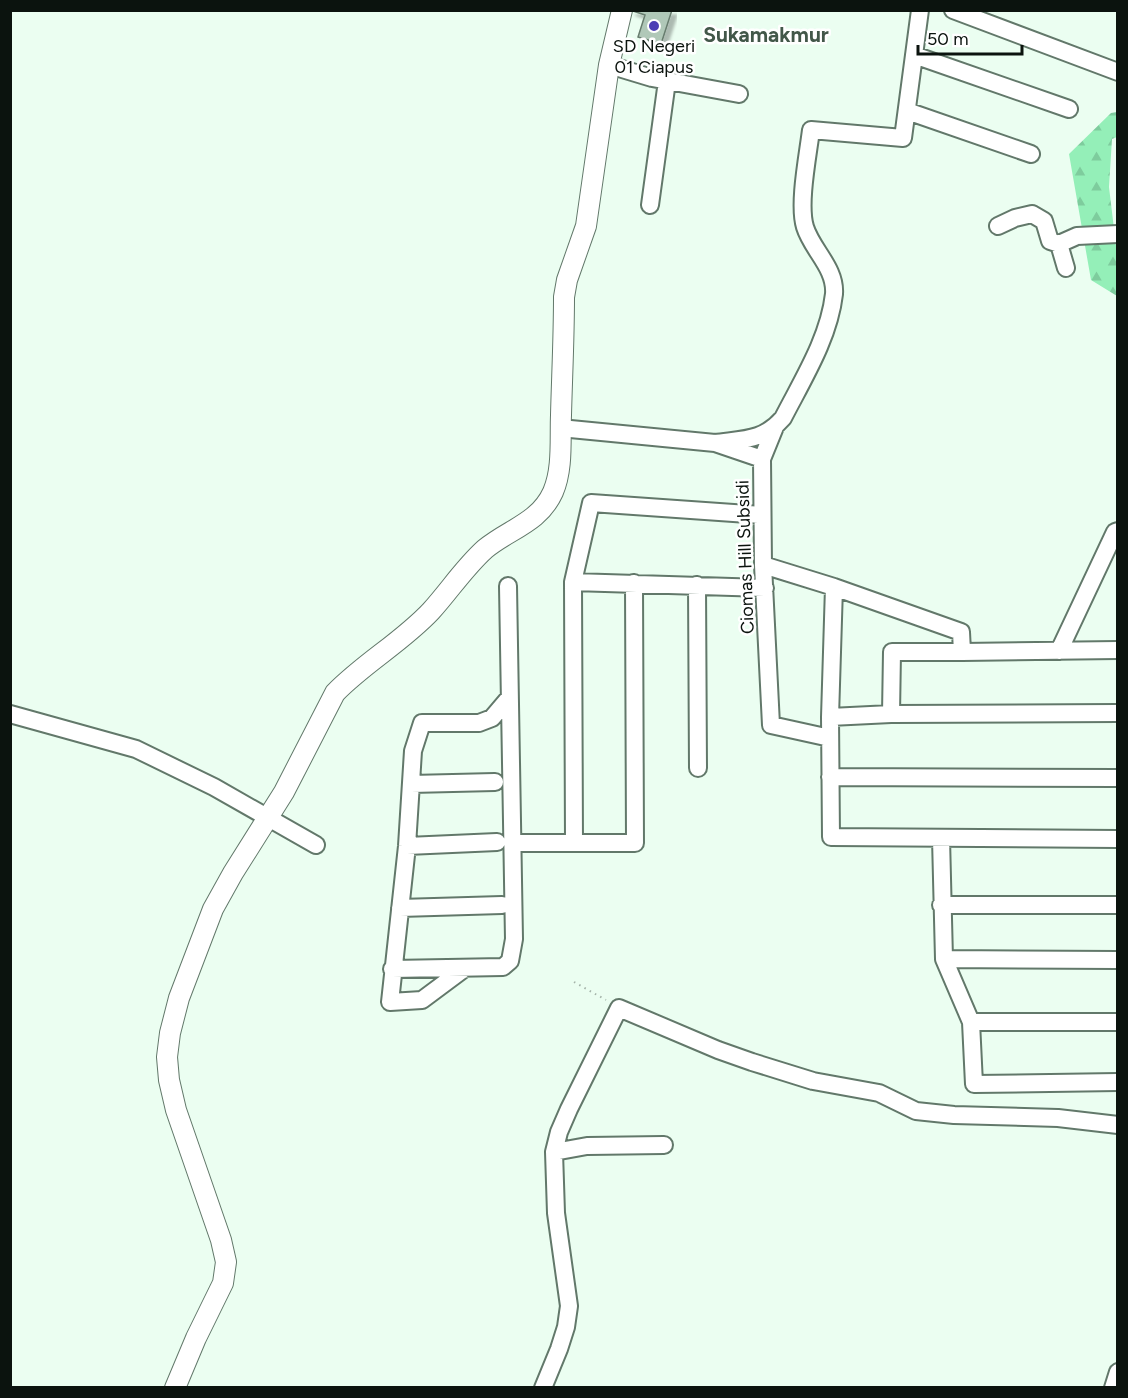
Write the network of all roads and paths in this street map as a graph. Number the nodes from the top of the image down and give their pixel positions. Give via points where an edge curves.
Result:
1 (622, 10) edge
2 (920, 10) edge
3 (953, 10) edge
4 (914, 55) junction
5 (609, 66) junction
6 (1118, 72) edge
7 (667, 81) junction
8 (739, 94) dead end
9 (1069, 109) dead end
10 (907, 111) junction
11 (1031, 154) dead end
12 (650, 205) dead end
13 (998, 226) dead end
14 (1118, 234) edge
15 (1059, 244) junction
16 (1066, 268) dead end
17 (776, 427) junction
18 (560, 428) junction
19 (715, 443) junction
20 (762, 459) junction
21 (762, 515) junction
22 (1118, 531) edge
23 (763, 565) junction
24 (573, 582) junction
25 (634, 583) junction
26 (697, 585) junction
27 (508, 586) dead end
28 (834, 587) junction
29 (765, 588) junction
30 (1118, 650) edge
31 (1059, 651) junction
32 (962, 652) junction
33 (509, 698) junction
34 (1118, 713) edge
35 (10, 714) edge
36 (891, 714) junction
37 (830, 717) junction
38 (830, 738) junction
39 (698, 768) dead end
40 (830, 777) junction
41 (1118, 778) edge
42 (495, 782) dead end
43 (411, 784) junction
44 (267, 819) junction
45 (941, 838) junction
46 (1118, 839) edge
47 (504, 843) junction
48 (574, 843) junction
49 (316, 845) dead end
50 (407, 846) junction
51 (502, 904) dead end
52 (941, 905) junction
53 (1118, 905) edge
54 (400, 908) junction
55 (944, 959) junction
56 (1118, 960) edge
57 (465, 968) junction
58 (392, 969) junction
59 (574, 982) dead end
60 (619, 1008) junction
61 (971, 1022) junction
62 (1118, 1022) edge
63 (1118, 1082) edge
64 (1118, 1125) edge
65 (664, 1145) dead end
66 (554, 1152) junction
67 (1118, 1372) edge
68 (175, 1388) edge
69 (543, 1388) edge
70 (1113, 1388) edge

1 - 5 street
2 - 4 street
3 - 6 street
4 - 9 street
4 - 10 street
5 - 7 street
5 - 18 street via 586,226 564,297
7 - 8 street
7 - 12 street
10 - 11 street
10 - 17 street via 903,138 811,130 803,220 829,271 834,293 820,345
13 - 15 street via 1032,214 1044,221 1050,241
14 - 15 street via 1077,237
15 - 16 street
17 - 19 street via 762,436
17 - 20 street
18 - 19 street, Ciomas Hill Subsidi
18 - 44 street via 557,481 540,512 488,547 467,566 431,611 335,693
19 - 20 street, Ciomas Hill Subsidi
20 - 21 street, Ciomas Hill Subsidi
21 - 23 street, Ciomas Hill Subsidi
21 - 24 street via 591,503
22 - 31 street
23 - 28 street
23 - 29 street, Ciomas Hill Subsidi
24 - 25 street
24 - 48 street
25 - 26 street
25 - 48 street via 635,843
26 - 29 street
26 - 39 street
27 - 33 street
28 - 32 street via 961,632
28 - 37 street
29 - 38 street, Ciomas Hill Subsidi via 771,725
30 - 31 street
31 - 32 street
32 - 36 street via 892,652
33 - 43 street via 492,718 479,723 422,723 412,751
33 - 47 street
34 - 36 street
35 - 44 street via 136,749 214,787
36 - 37 street
37 - 38 street
38 - 40 street
40 - 41 street
40 - 45 street via 831,837
42 - 43 street
43 - 50 street
44 - 49 street
44 - 68 street via 213,909 170,1033 167,1057 176,1110 226,1262 224,1283
45 - 46 street
45 - 52 street
47 - 48 street
47 - 50 street
47 - 57 street via 514,939 510,961 503,967
50 - 54 street
51 - 54 street
52 - 53 street
52 - 55 street
54 - 58 street
55 - 56 street
55 - 61 street
57 - 58 street
57 - 58 street via 422,1000 390,1002
59 - 60 path
60 - 64 street via 741,1058 813,1081 879,1093 916,1111
60 - 66 street via 569,1109
61 - 62 street
61 - 63 street via 974,1084
65 - 66 street via 587,1146
66 - 69 street via 556,1213 568,1306 566,1327
67 - 70 street

